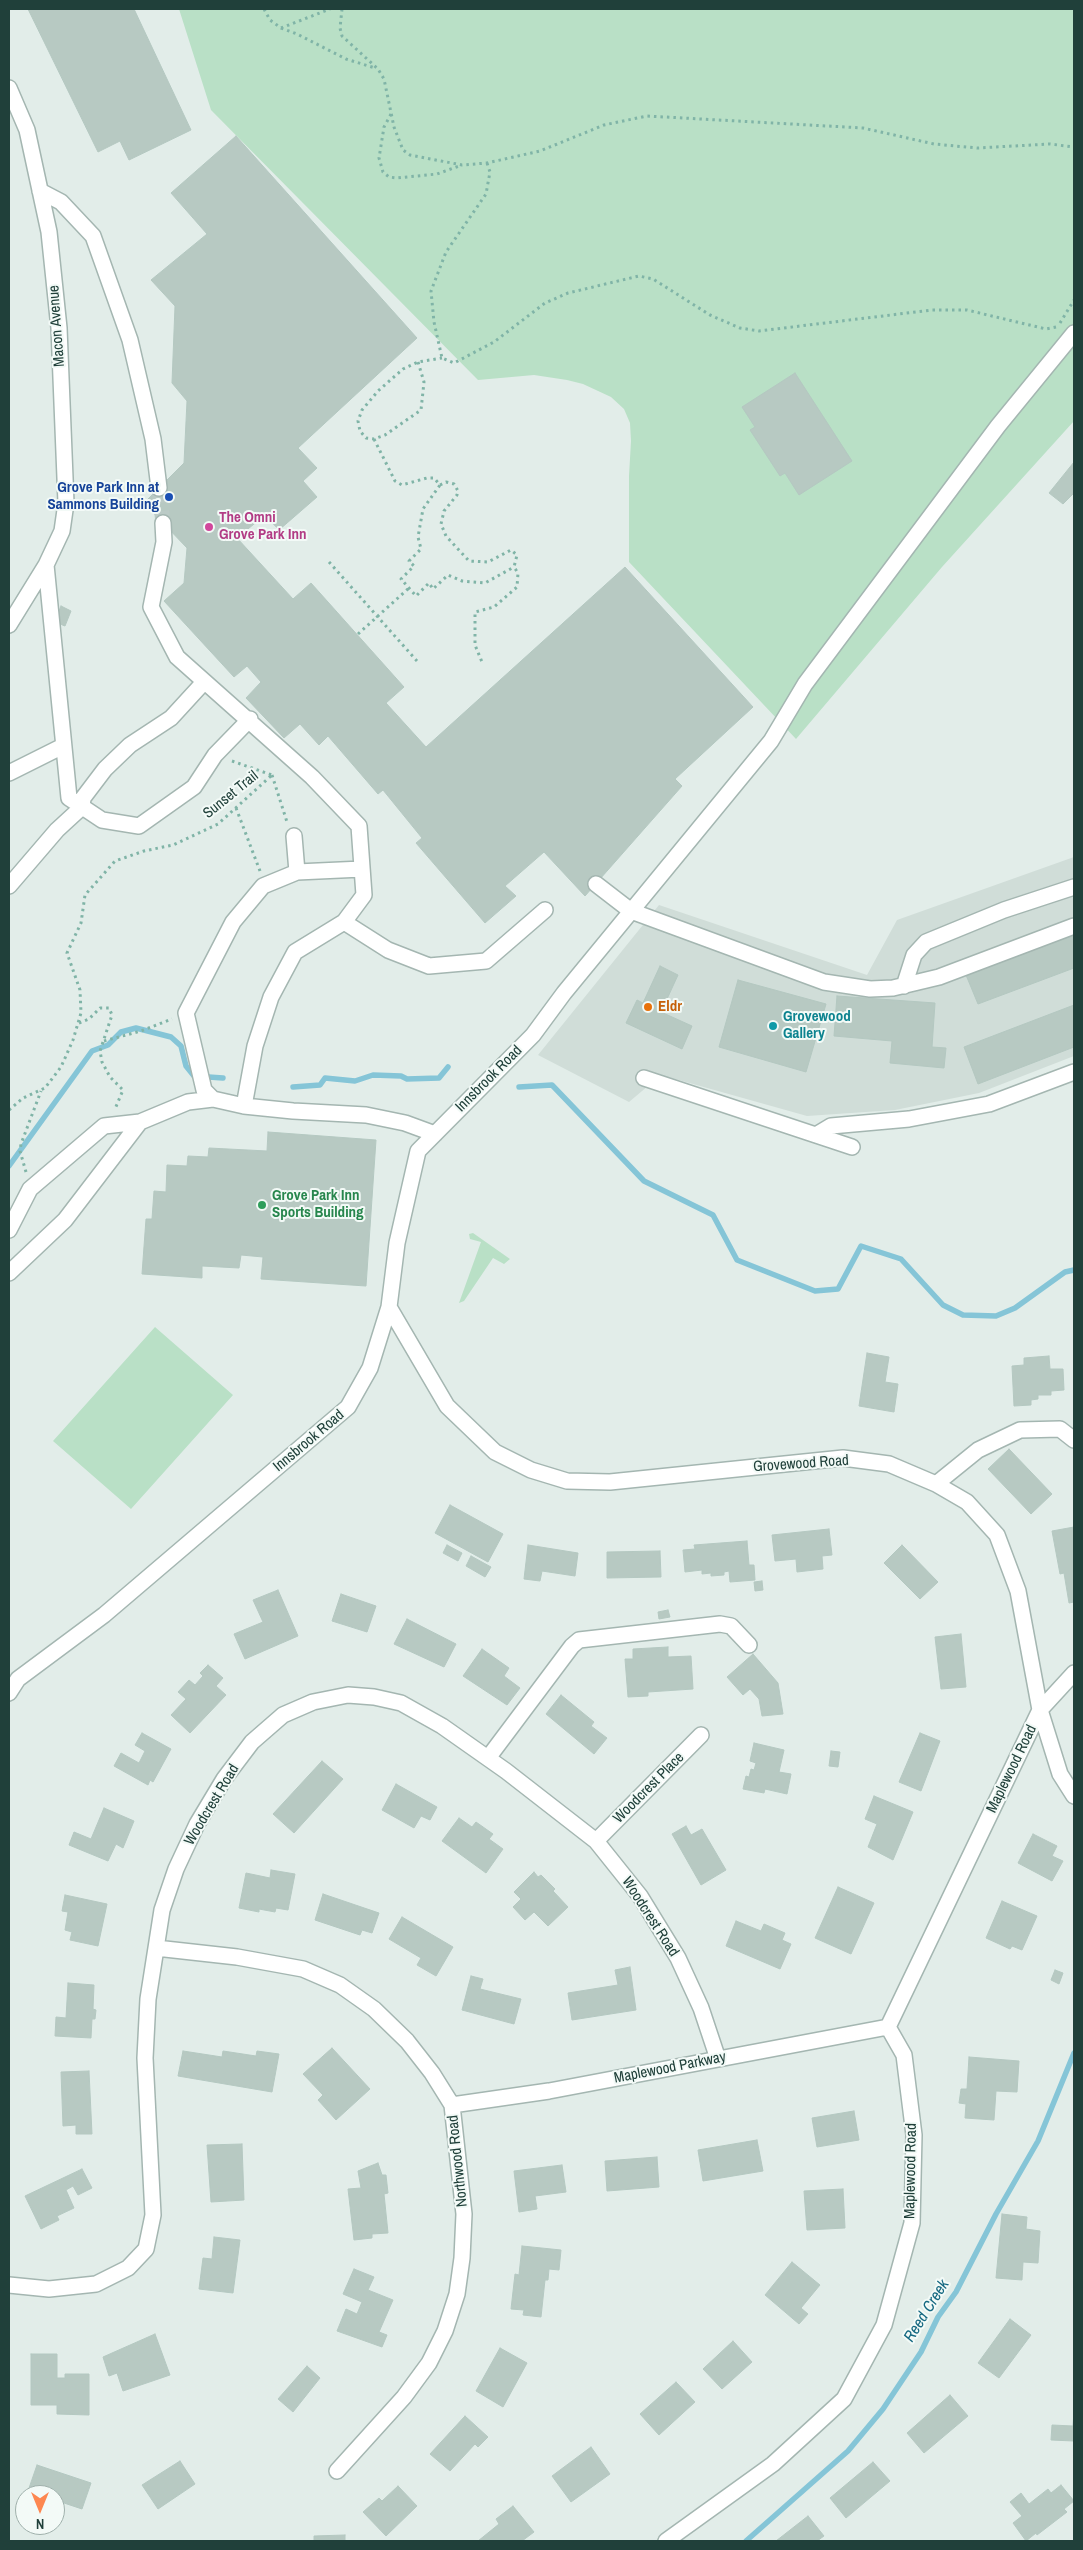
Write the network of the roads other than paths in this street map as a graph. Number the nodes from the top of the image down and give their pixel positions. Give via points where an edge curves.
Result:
1 (9, 88) edge
2 (40, 191) junction
3 (1073, 333) edge
4 (159, 488) tunnel mouth
5 (163, 523) tunnel mouth
6 (46, 565) junction
7 (9, 625) edge
8 (204, 682) junction
9 (250, 719) junction
10 (63, 746) junction
11 (9, 773) edge
12 (82, 807) junction
13 (294, 836) dead end
14 (362, 869) junction
15 (297, 872) junction
16 (596, 884) dead end
17 (9, 886) edge
18 (1074, 887) edge
19 (544, 910) dead end
20 (631, 911) junction
21 (344, 922) junction
22 (1074, 926) edge
23 (904, 986) junction
24 (1074, 1072) edge
25 (644, 1078) dead end
26 (209, 1095) junction
27 (244, 1106) junction
28 (140, 1122) junction
29 (435, 1134) junction
30 (816, 1135) junction
31 (852, 1147) dead end
32 (9, 1230) edge
33 (9, 1273) edge
34 (389, 1307) junction
35 (1074, 1440) edge
36 (936, 1484) junction
37 (749, 1645) dead end
38 (1074, 1673) edge
39 (9, 1693) edge
40 (1040, 1710) junction
41 (701, 1735) dead end
42 (488, 1758) junction
43 (1074, 1796) edge
44 (596, 1841) junction
45 (156, 1948) junction
46 (888, 2027) junction
47 (718, 2059) junction
48 (452, 2104) junction
49 (9, 2285) edge
50 (337, 2471) dead end
51 (666, 2541) edge

1 - 2 street, Macon Avenue via 27,130
2 - 4 street via 61,202 93,236 130,340 153,439
2 - 6 street, Macon Avenue via 49,232 59,328 66,502 62,531
3 - 20 street, Innsbrook Road via 998,426 804,684 771,740
5 - 8 street via 164,542 151,607 177,656
6 - 7 street, Macon Avenue
6 - 10 street
8 - 9 street
8 - 12 street via 171,718 130,745 105,769 83,798
9 - 12 street via 215,755 194,787 139,826 102,820
9 - 14 street via 359,826
10 - 11 street
10 - 12 street via 69,798
12 - 17 street via 57,830
13 - 15 street
14 - 15 street
14 - 21 street via 364,895
15 - 26 street via 265,885 233,922 186,1013
16 - 20 street
18 - 23 street via 1004,910 926,942 914,955
19 - 21 street via 486,961 429,966 388,950
20 - 23 street via 824,982 870,989
20 - 29 street, Innsbrook Road via 533,1034
21 - 27 street via 295,952 271,997 255,1046
22 - 23 street via 939,977
24 - 30 street via 990,1104 941,1114 831,1126
25 - 30 street
26 - 27 street
26 - 28 street
27 - 29 street via 366,1115 405,1123
28 - 32 street via 104,1126 30,1189
28 - 33 street via 65,1220
29 - 34 street, Innsbrook Road via 418,1152 397,1243
30 - 31 street
34 - 36 street, Grovewood Road via 448,1406 495,1452 531,1470 567,1481 610,1482 843,1458 889,1464
34 - 39 street, Innsbrook Road via 370,1368 348,1407 104,1615 18,1679
35 - 36 street via 1060,1429 1020,1430 978,1450
36 - 40 street, Grovewood Road via 967,1502 998,1535 1018,1591
37 - 42 street via 731,1626 720,1624 579,1640
38 - 40 street, Maplewood Road
40 - 43 street, Grovewood Road via 1060,1774
40 - 46 street, Maplewood Road
41 - 44 street, Woodcrest Place
42 - 44 street, Woodcrest Road
42 - 45 street, Woodcrest Road via 401,1703 374,1697 348,1695 313,1702 283,1715 252,1742 197,1824 162,1910
44 - 47 street, Woodcrest Road via 640,1896 678,1958 701,2008
45 - 48 street, Northwood Road via 237,1957 303,1969 340,1985 374,2009 407,2040
45 - 49 street, Woodcrest Road via 148,1999 145,2058 153,2216 146,2249 128,2268 96,2284 49,2289
46 - 47 street, Maplewood Parkway
46 - 51 street, Maplewood Road via 904,2056 914,2135 912,2223 884,2325 844,2399 773,2464
47 - 48 street, Maplewood Parkway via 549,2091
48 - 50 street, Northwood Road via 464,2214 457,2294 445,2331 429,2363 404,2397

